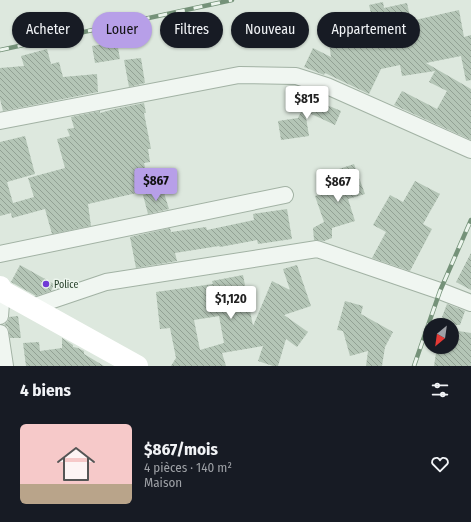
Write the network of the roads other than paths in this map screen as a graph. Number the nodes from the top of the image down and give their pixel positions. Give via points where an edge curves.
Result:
1 (0, 121) edge
2 (471, 150) edge
3 (285, 195) dead end
4 (0, 254) edge
5 (1, 289) edge
6 (471, 303) edge
7 (32, 307) junction
8 (0, 316) edge
9 (0, 333) edge
10 (5, 366) edge
11 (137, 366) edge

1 - 2 street via 239,75 296,76 327,86
3 - 4 street
5 - 7 main road
5 - 8 street
6 - 7 street via 317,249 106,282
7 - 11 main road
9 - 10 street

